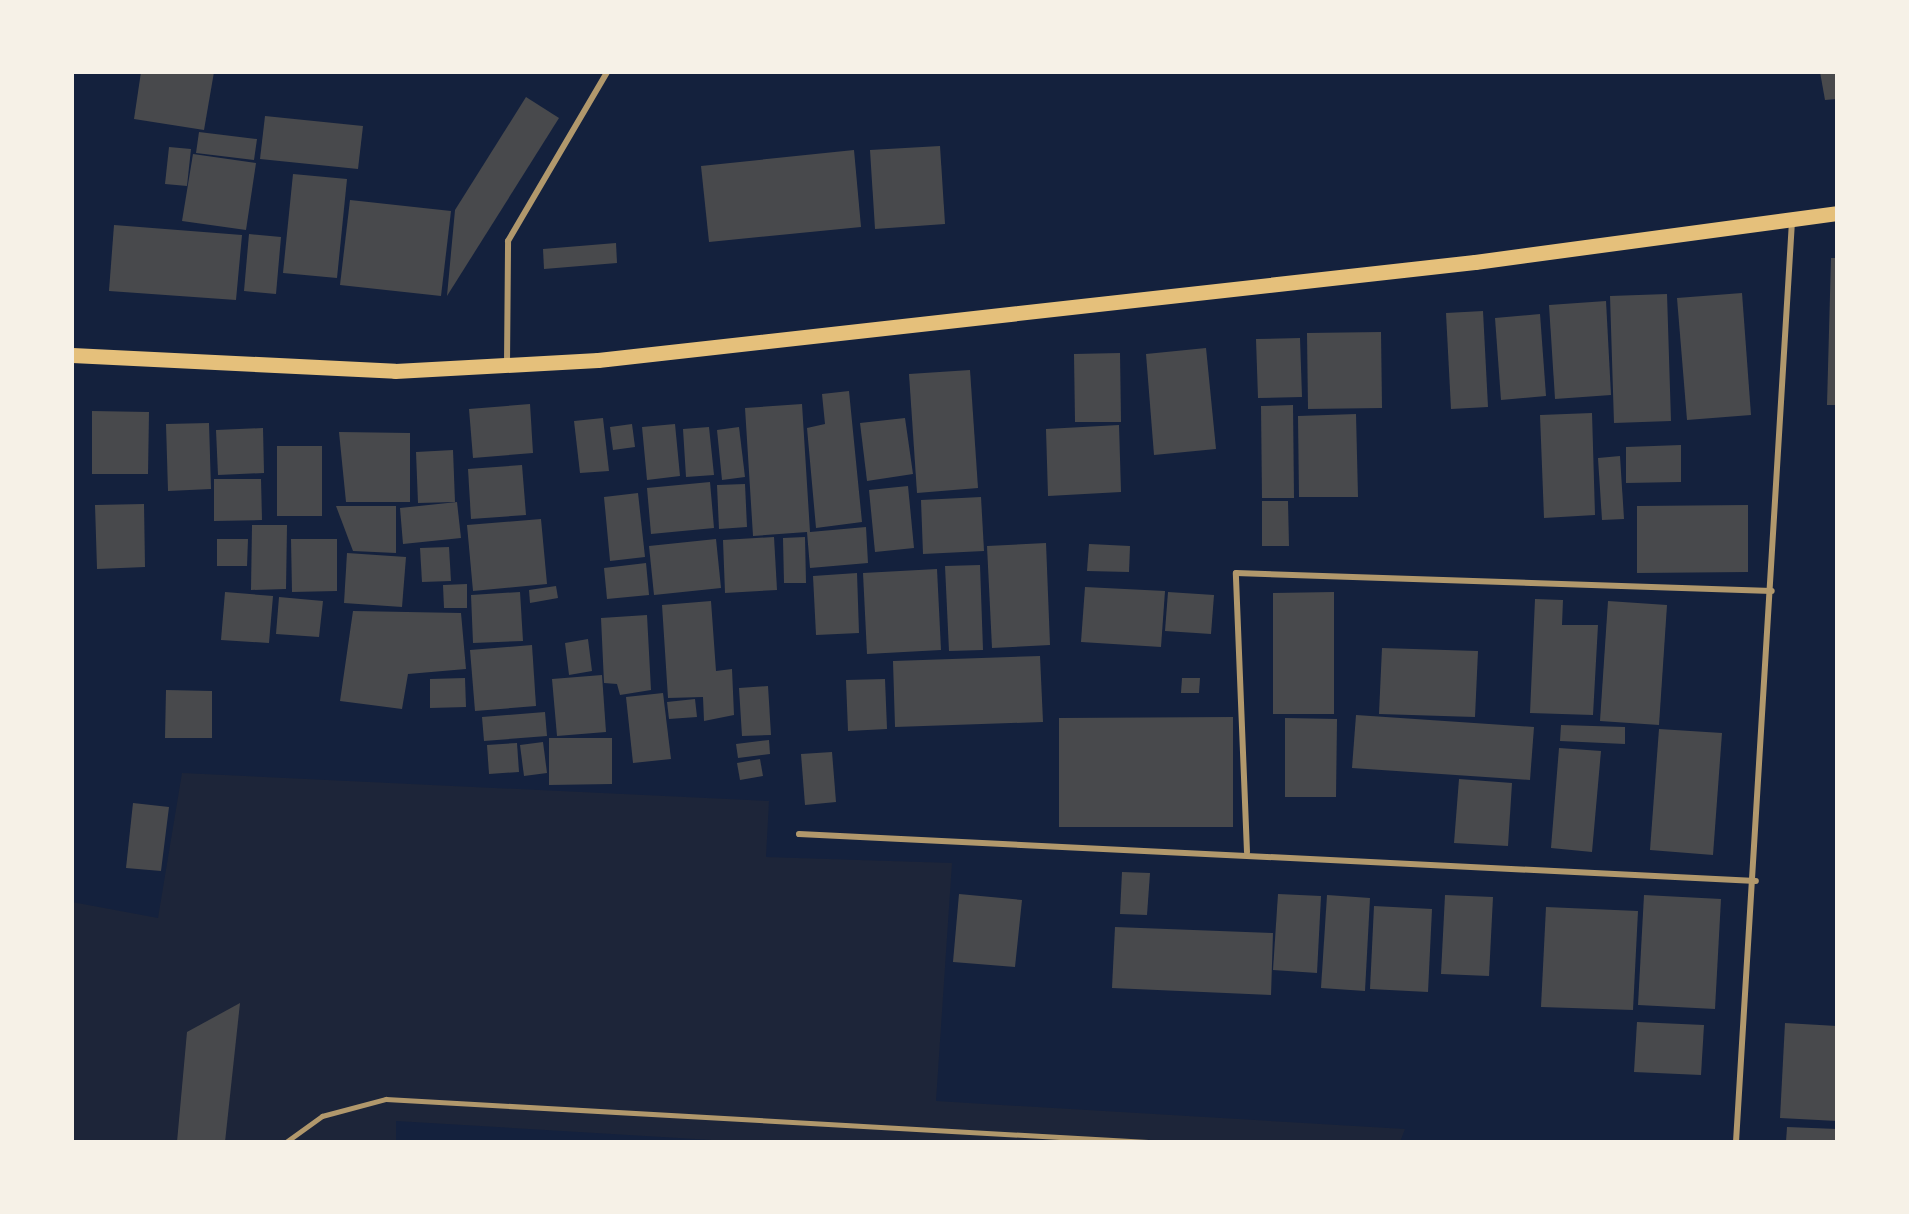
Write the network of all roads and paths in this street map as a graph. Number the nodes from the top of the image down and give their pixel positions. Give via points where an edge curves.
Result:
1 (607, 72) edge
2 (1837, 213) edge
3 (1792, 218) junction
4 (72, 355) edge
5 (507, 367) junction
6 (1772, 591) junction
7 (799, 834) dead end
8 (1247, 852) junction
9 (1756, 881) junction
10 (286, 1142) edge
11 (1148, 1142) edge
12 (1736, 1142) edge

1 - 5 street via 508,241
2 - 3 main road
3 - 5 main road via 1417,269
3 - 6 street
4 - 5 main road via 395,371
6 - 8 street via 1236,573
6 - 9 street
7 - 8 street
8 - 9 street
9 - 12 street
10 - 11 lane via 322,1116 386,1100

